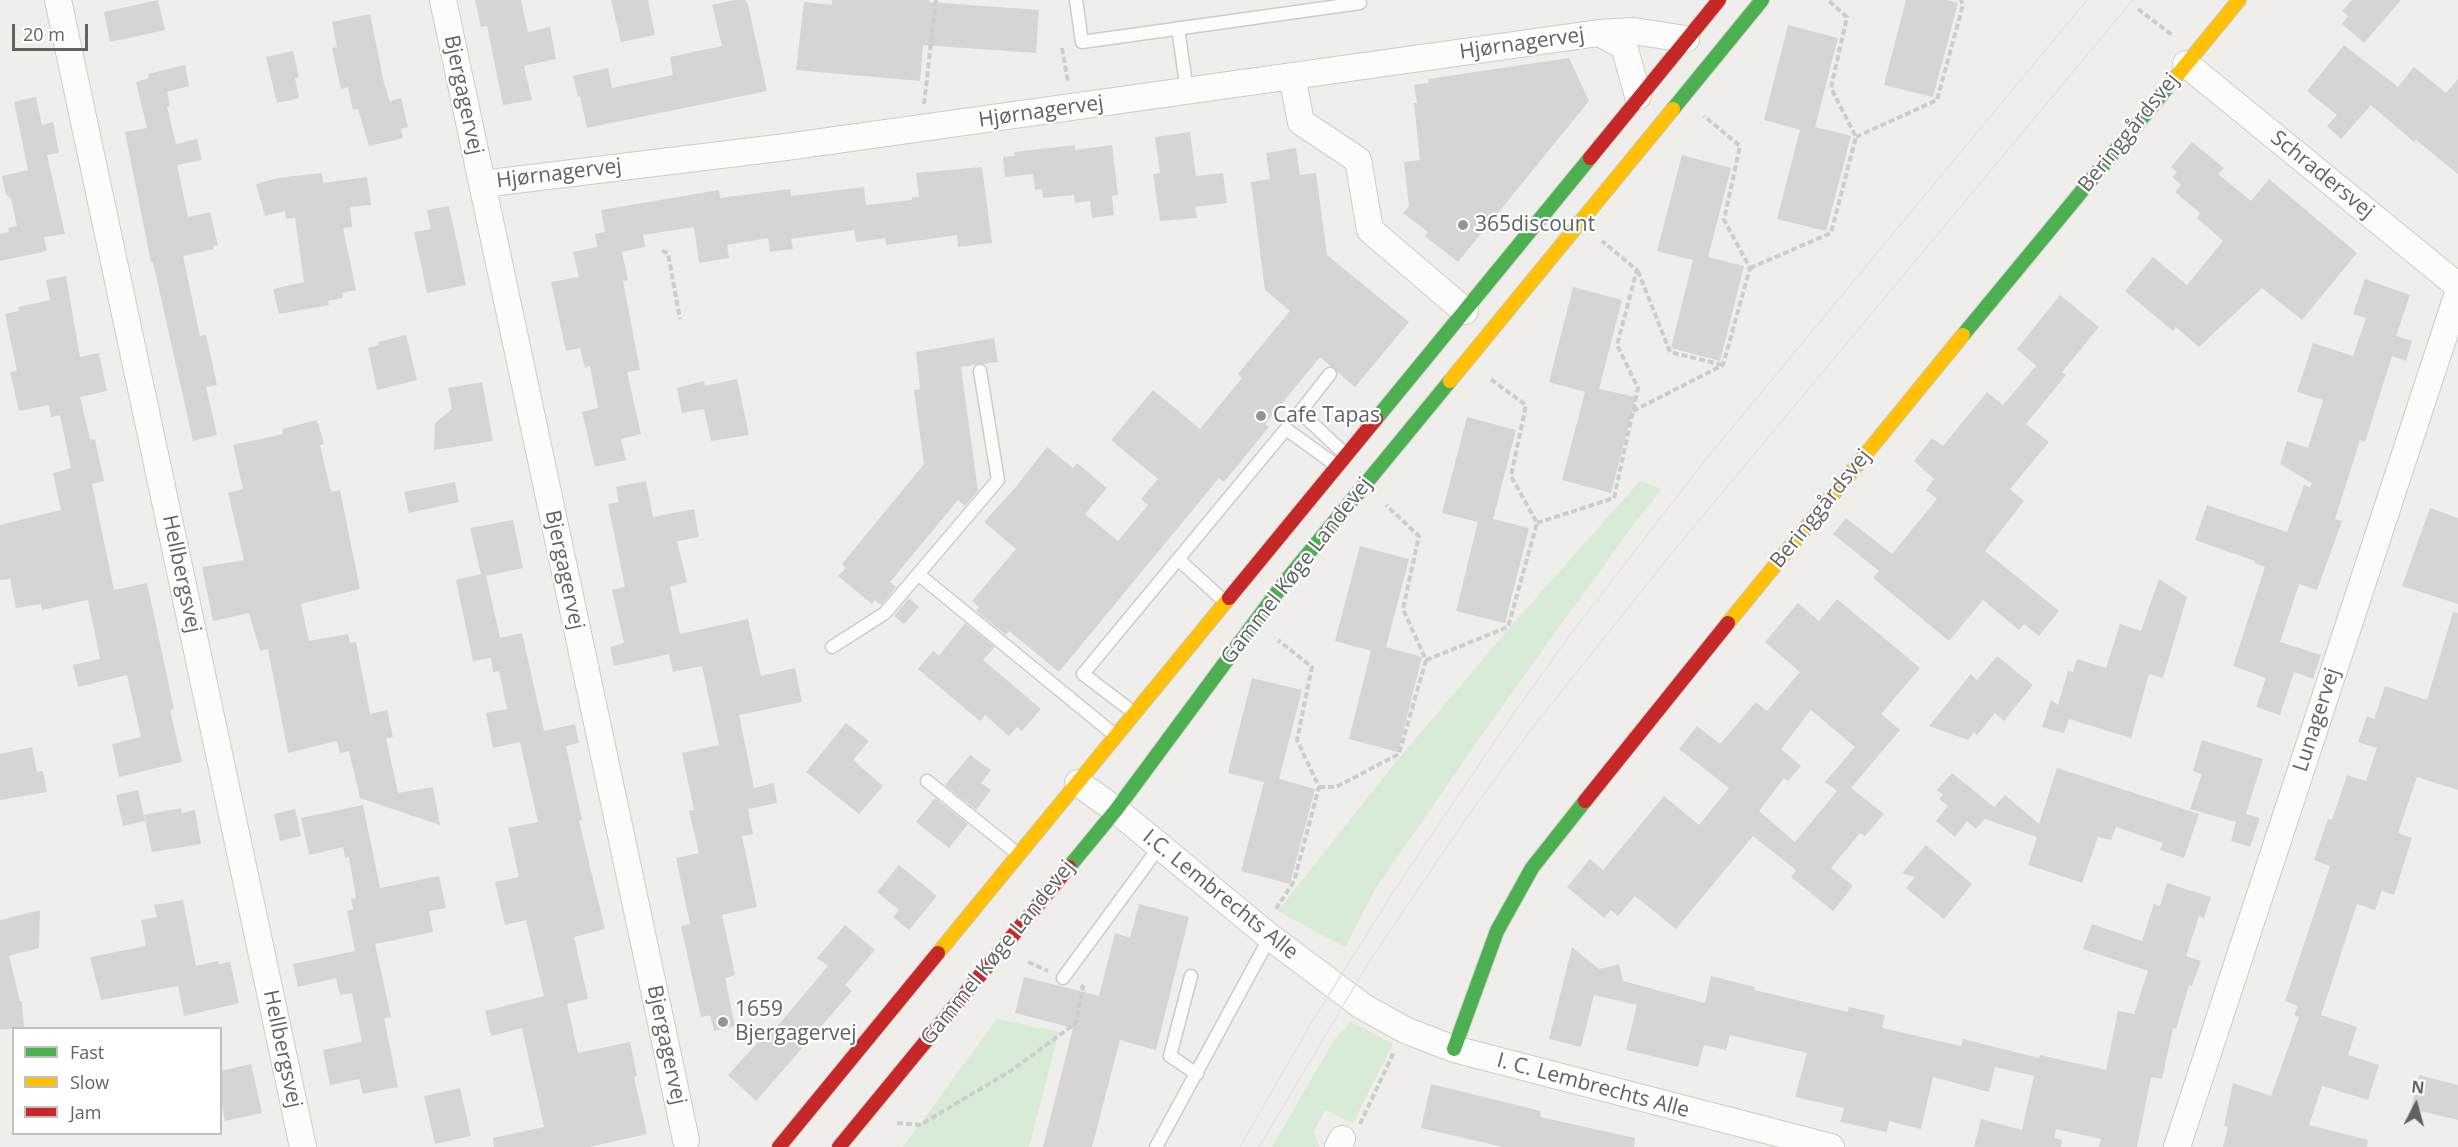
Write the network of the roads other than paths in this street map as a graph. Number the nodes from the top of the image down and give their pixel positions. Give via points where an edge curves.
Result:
1 (58, 0) edge
2 (443, 0) edge
3 (1076, 0) edge
4 (1359, 0) edge
5 (1719, 0) edge
6 (1762, 0) edge
7 (2239, 0) edge
8 (1178, 28) junction
9 (1599, 33) junction
10 (1686, 39) junction
11 (2186, 64) junction
12 (1292, 76) junction
13 (1187, 91) junction
14 (1638, 96) junction
15 (482, 184) junction
16 (2458, 286) edge
17 (2458, 293) edge
18 (1465, 311) junction
19 (980, 371) dead end
20 (1330, 374) dead end
21 (1347, 455) junction
22 (1338, 467) junction
23 (1178, 559) junction
24 (918, 574) junction
25 (1226, 603) junction
26 (832, 647) dead end
27 (1135, 713) junction
28 (1116, 736) junction
29 (927, 781) dead end
30 (1078, 783) junction
31 (1116, 810) junction
32 (1160, 846) junction
33 (1018, 855) junction
34 (1266, 933) junction
35 (1191, 976) dead end
36 (1063, 978) road end
37 (1362, 1006) joint
38 (1454, 1049) junction
39 (1197, 1074) junction
40 (1758, 1138) edge
41 (686, 1140) dead end
42 (303, 1147) edge
43 (779, 1147) edge
44 (839, 1147) edge
45 (1156, 1147) edge
46 (1831, 1147) edge
47 (2177, 1147) edge

1 - 42 street, Hellbergsvej
2 - 15 street, Bjergagervej
3 - 8 lane via 1082,42
4 - 8 lane via 1360,3
5 - 10 main road, Gammel Køge Landevej
6 - 31 main road, Gammel Køge Landevej via 1364,485 1255,622
7 - 11 main road, Beringgårdsvej
8 - 13 lane
9 - 10 street, Hjørnagervej via 1633,31
9 - 12 street, Hjørnagervej
9 - 14 street, Hjørnagervej via 1624,46
10 - 14 main road, Gammel Køge Landevej
11 - 16 street, Schradersvej
11 - 38 main road, Beringgårdsvej via 1795,539 1532,868 1497,931
12 - 13 street, Hjørnagervej
12 - 18 street via 1301,122 1358,160 1370,230
13 - 15 street, Hjørnagervej
14 - 18 main road, Gammel Køge Landevej
15 - 41 street, Bjergagervej
17 - 47 street, Lunagervej
18 - 21 main road, Gammel Køge Landevej
19 - 24 lane via 999,480
20 - 21 lane via 1300,412
21 - 22 main road, Gammel Køge Landevej
22 - 23 lane via 1286,429
22 - 25 main road, Gammel Køge Landevej
23 - 25 lane
23 - 27 lane via 1083,674
24 - 26 lane via 885,613
24 - 28 lane
25 - 27 main road, Gammel Køge Landevej
27 - 28 main road, Gammel Køge Landevej
28 - 30 main road, Gammel Køge Landevej
29 - 33 lane
30 - 31 street, I.C. Lembrechts Alle
30 - 33 main road, Gammel Køge Landevej
31 - 32 street, I.C. Lembrechts Alle
31 - 44 main road, Gammel Køge Landevej
32 - 34 street, I.C. Lembrechts Alle
32 - 36 lane
33 - 43 main road, Gammel Køge Landevej
34 - 37 street, I.C. Lembrechts Alle
34 - 39 lane
35 - 39 lane via 1170,1056
37 - 38 street, I. C. Lembrechts Alle via 1405,1030
38 - 40 street, I. C. Lembrechts Alle
39 - 45 lane
40 - 46 street, I. C. Lembrechts Alle

